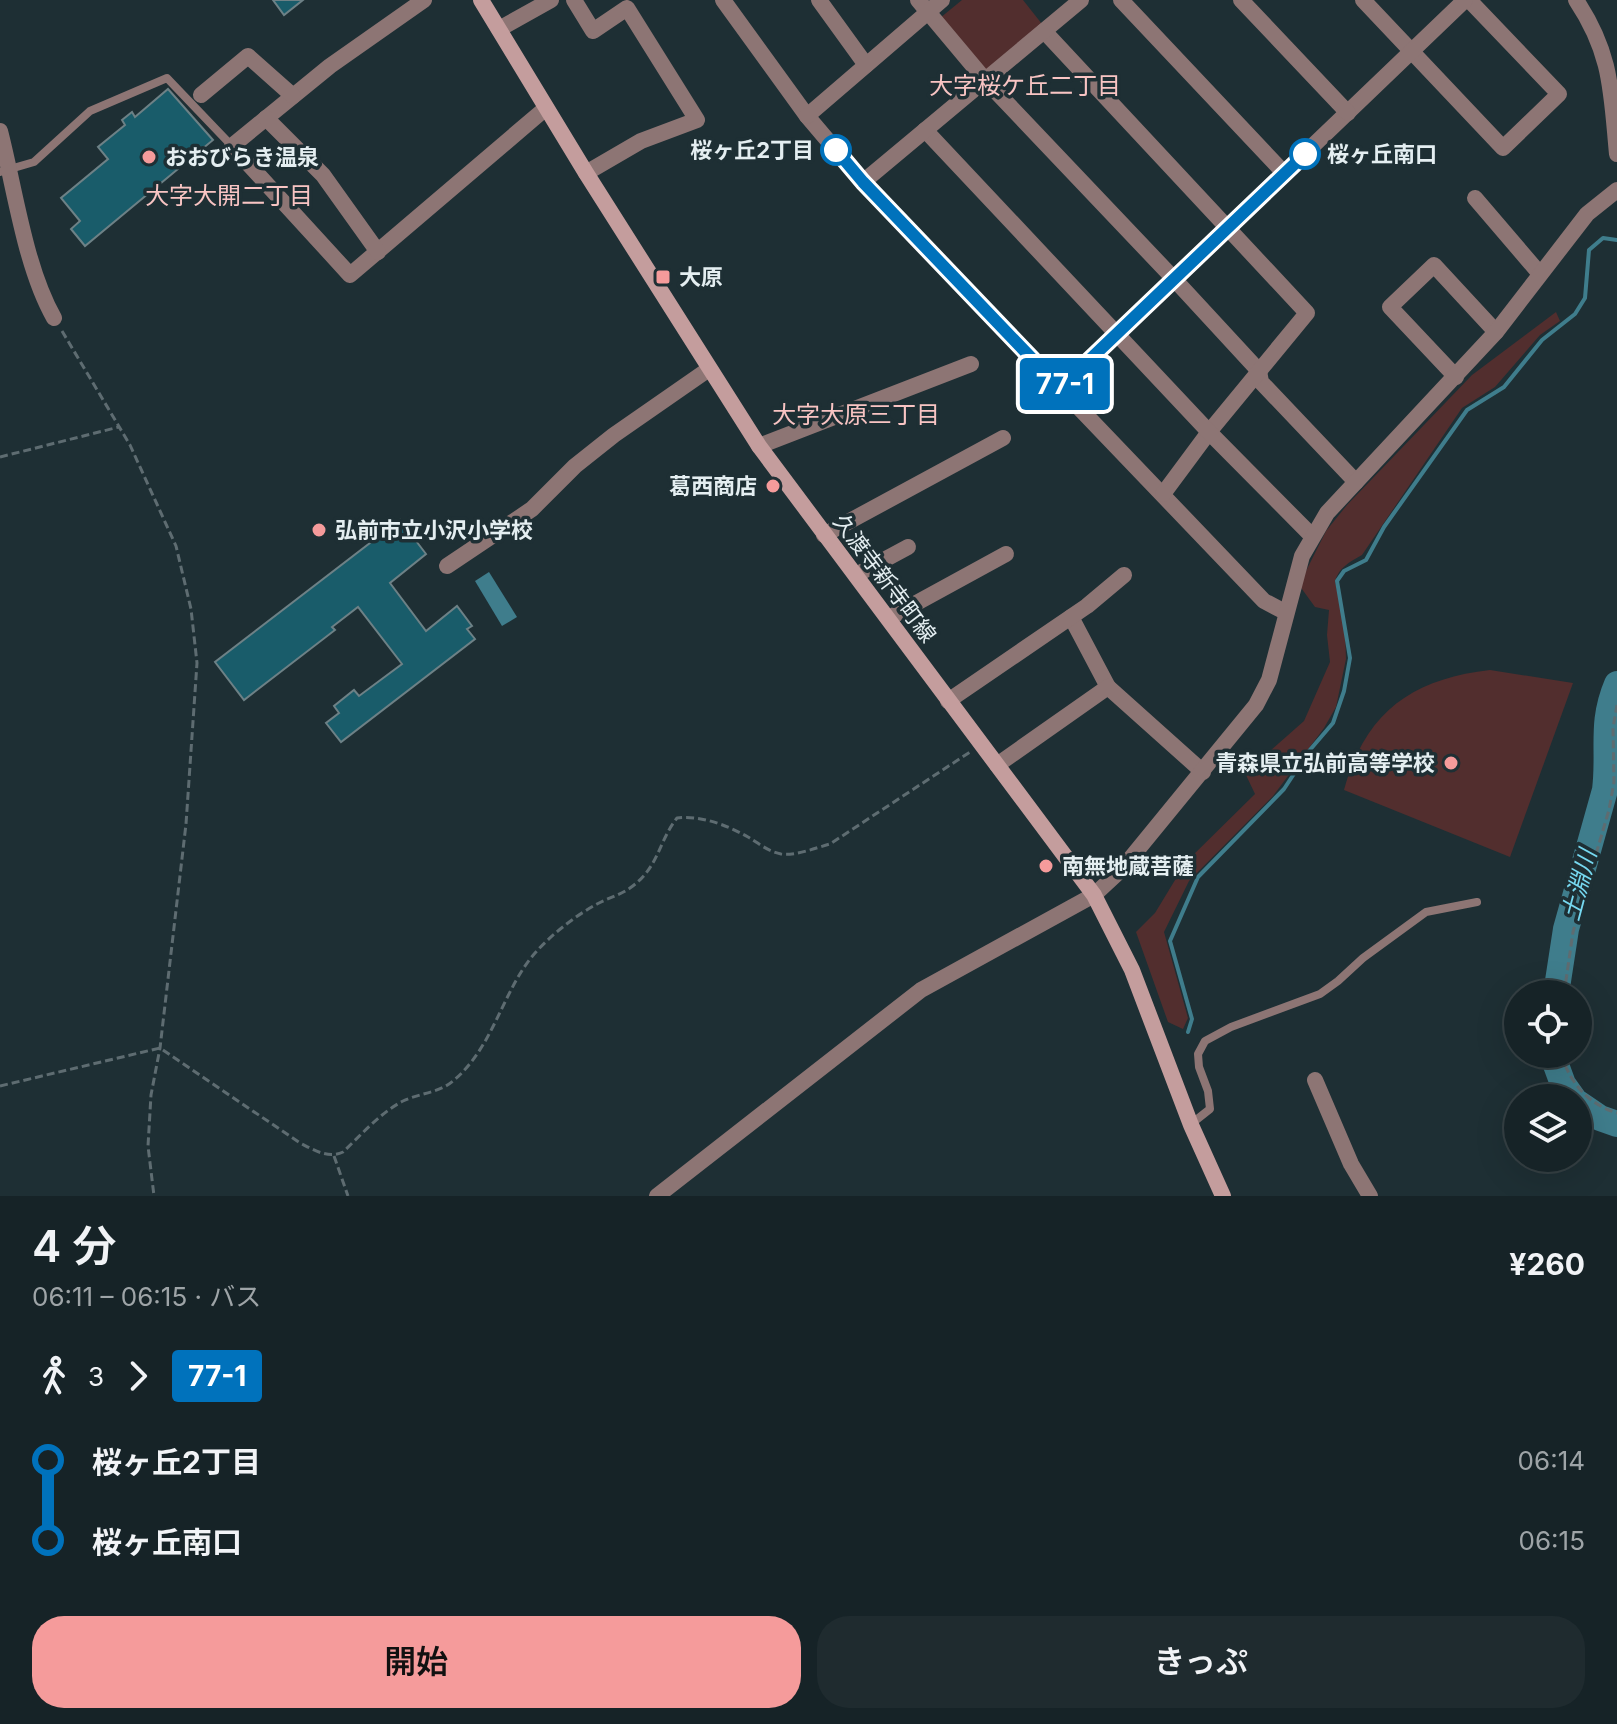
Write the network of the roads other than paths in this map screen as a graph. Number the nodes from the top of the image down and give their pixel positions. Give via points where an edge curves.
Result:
1 (424, 0) edge
2 (481, 0) edge
3 (551, 0) edge
4 (574, 0) edge
5 (723, 0) edge
6 (819, 0) edge
7 (942, 0) edge
8 (1081, 0) edge
9 (1121, 0) edge
10 (1241, 0) edge
11 (1363, 0) edge
12 (1467, 0) edge
13 (1576, 0) edge
14 (923, 6) edge
15 (499, 29) junction
16 (1044, 31) junction
17 (1412, 51) junction
18 (866, 65) junction
19 (985, 80) junction
20 (201, 95) dead end
21 (293, 96) junction
22 (546, 108) junction
23 (1348, 113) junction
24 (807, 116) junction
25 (266, 118) junction
26 (925, 130) junction
27 (0, 131) edge
28 (232, 146) junction
29 (1617, 154) edge
30 (5, 171) edge
31 (586, 173) junction
32 (1285, 174) junction
33 (863, 182) junction
34 (1617, 190) edge
35 (1475, 198) dead end
36 (1229, 228) junction
37 (378, 252) junction
38 (1540, 274) junction
39 (1175, 280) junction
40 (54, 318) road end
41 (1496, 332) junction
42 (1118, 333) junction
43 (971, 364) dead end
44 (709, 369) junction
45 (1259, 371) junction
46 (1456, 377) junction
47 (1060, 388) junction
48 (1209, 432) junction
49 (1003, 438) dead end
50 (759, 446) junction
51 (1356, 482) junction
52 (1163, 494) junction
53 (824, 535) junction
54 (1312, 536) junction
55 (908, 547) dead end
56 (1006, 554) dead end
57 (447, 566) dead end
58 (856, 575) junction
59 (1124, 575) dead end
60 (1285, 612) junction
61 (1071, 617) junction
62 (889, 618) junction
63 (1108, 687) junction
64 (948, 701) junction
65 (997, 765) junction
66 (1203, 772) junction
67 (1094, 895) junction
68 (1477, 902) dead end
69 (1315, 1080) dead end
70 (1191, 1125) junction
71 (657, 1196) edge
72 (1223, 1196) edge
73 (1370, 1196) edge

1 - 21 street
2 - 15 main road, 久渡寺新寺町線
3 - 15 street
4 - 31 street via 593,31 627,8 697,120 641,141
5 - 24 street
6 - 18 street
7 - 14 street
8 - 16 street
9 - 32 street
10 - 23 street
11 - 17 street
12 - 17 street
12 - 17 street via 1559,94 1503,148
13 - 29 street via 1599,39 1610,75
14 - 18 street
14 - 19 street
15 - 22 main road, 久渡寺新寺町線
16 - 19 street
16 - 36 street
17 - 23 street
18 - 24 street
19 - 26 street
19 - 39 street
20 - 21 street via 248,56
21 - 25 street
22 - 31 main road, 久渡寺新寺町線
22 - 37 street
23 - 32 street
24 - 33 street
25 - 28 street
25 - 37 street via 323,175
26 - 33 street
26 - 42 street
27 - 30 street
28 - 30 lane via 167,78 90,111 34,162
28 - 37 street via 350,275
30 - 40 street
31 - 44 main road, 久渡寺新寺町線
32 - 36 street
33 - 47 street
34 - 38 street via 1587,214
35 - 38 street
36 - 39 street
36 - 45 street via 1307,313
38 - 41 street
39 - 42 street
39 - 45 street
41 - 46 street
41 - 46 street via 1434,265 1390,307
42 - 47 street
42 - 48 street
43 - 50 street
44 - 50 main road, 久渡寺新寺町線
44 - 57 street via 604,442 532,509
45 - 48 street
45 - 51 street via 1261,382
46 - 51 street
47 - 52 street
48 - 52 street
48 - 54 street
49 - 53 street
50 - 53 main road, 久渡寺新寺町線
51 - 54 street
52 - 60 street via 1264,601
53 - 58 main road, 久渡寺新寺町線
54 - 60 street
55 - 58 street
56 - 62 street
58 - 62 main road, 久渡寺新寺町線
59 - 61 street
60 - 66 street via 1269,680 1256,705
61 - 63 street
61 - 64 street
62 - 64 main road, 久渡寺新寺町線
63 - 65 street
63 - 66 street
64 - 65 main road, 久渡寺新寺町線
65 - 67 main road, 久渡寺新寺町線
66 - 67 street
67 - 70 main road, 久渡寺新寺町線 via 1132,970
67 - 71 street via 921,990
68 - 70 lane via 1426,912 1320,994 1205,1041 1198,1054 1210,1109
69 - 73 street
70 - 72 main road, 久渡寺新寺町線

